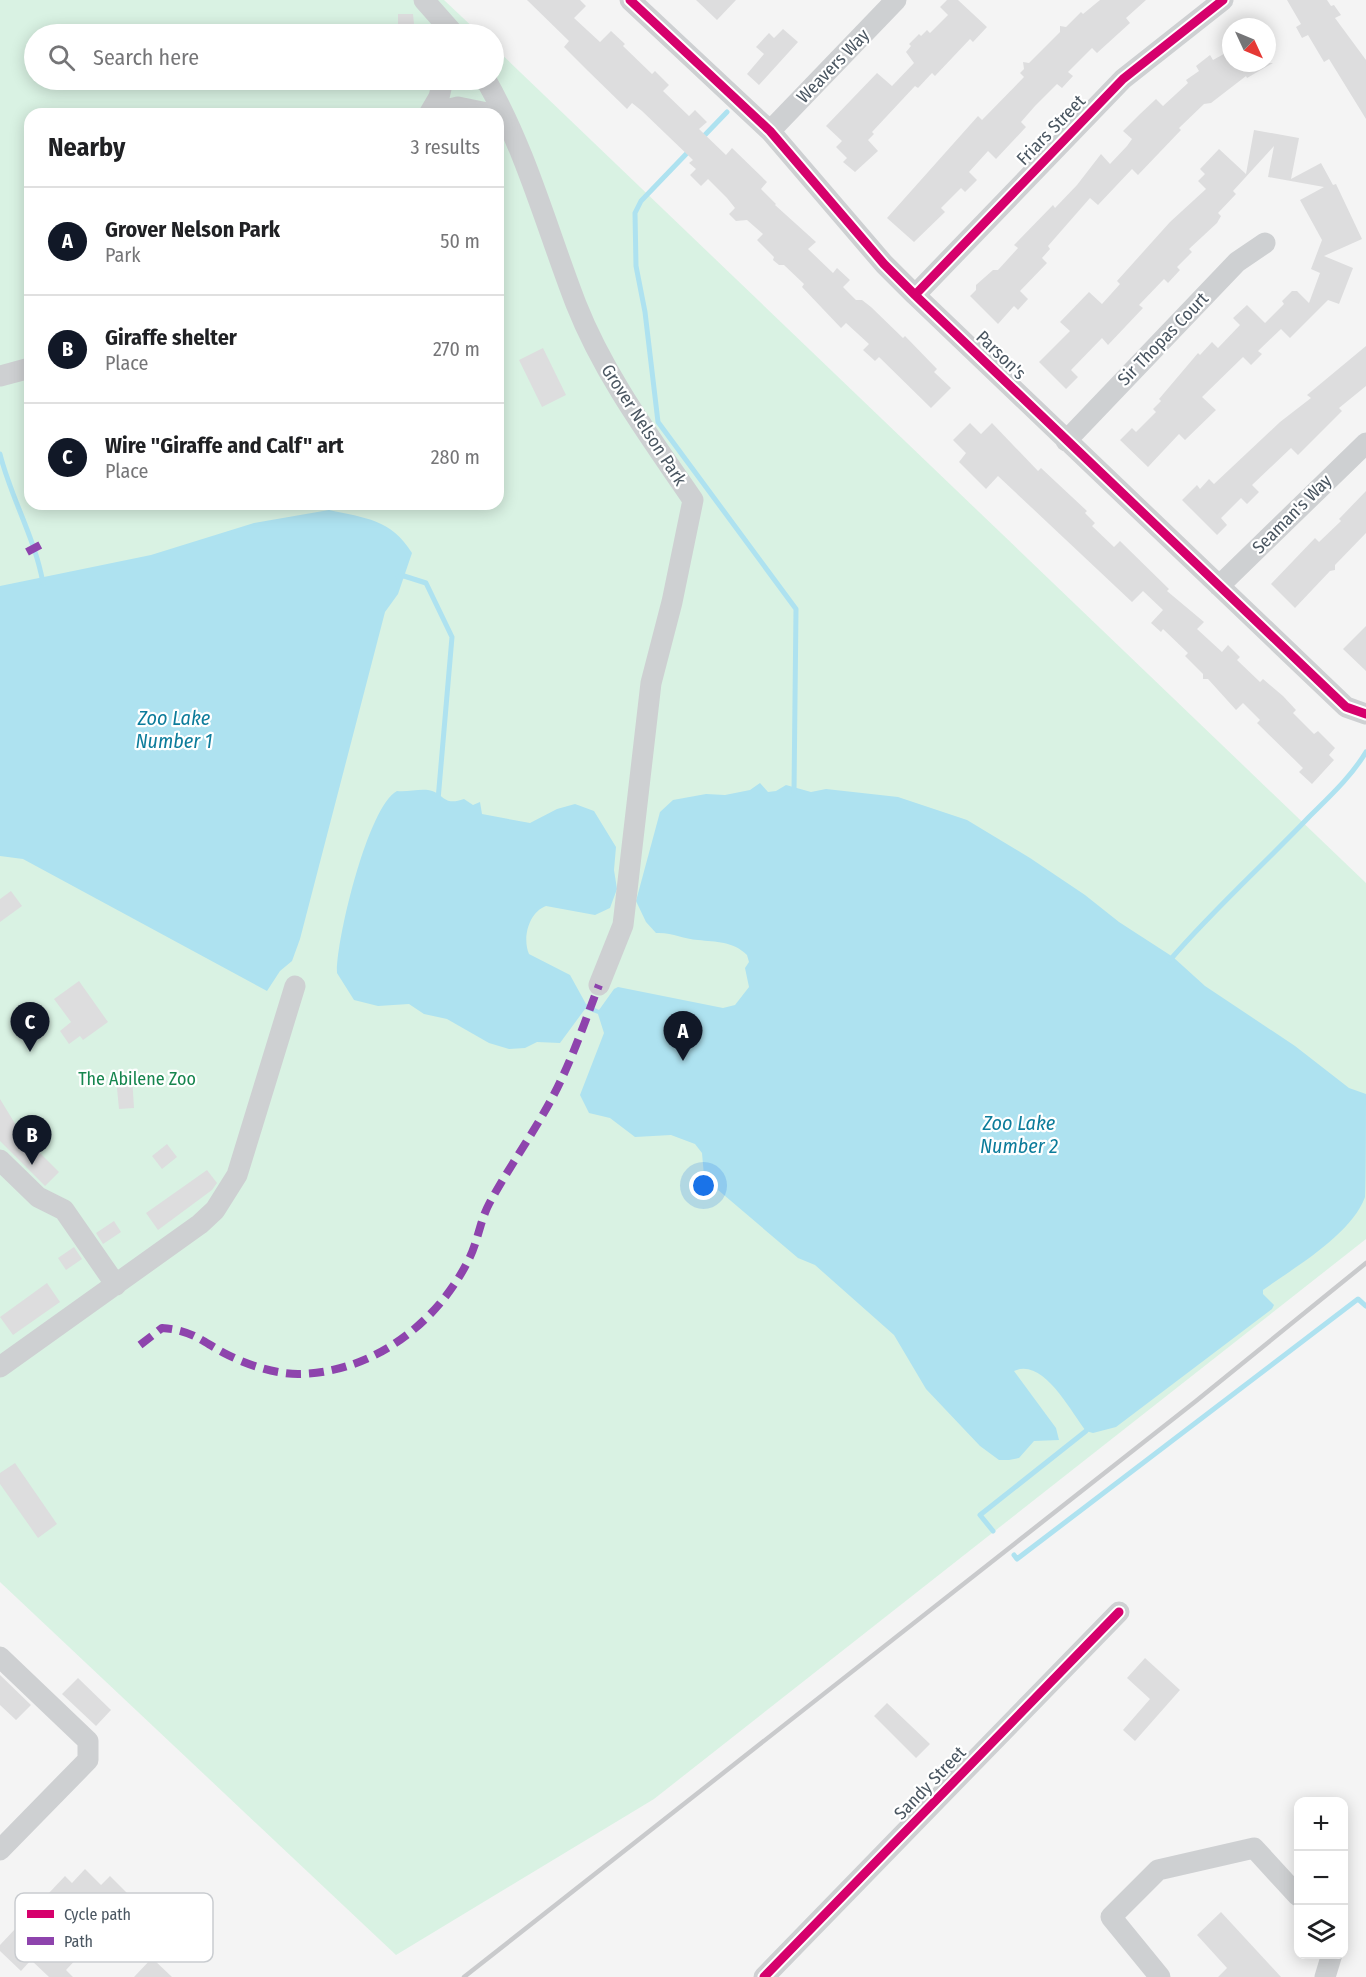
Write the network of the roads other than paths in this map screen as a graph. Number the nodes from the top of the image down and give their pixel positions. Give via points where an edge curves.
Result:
1 (424, 0) edge
2 (630, 0) edge
3 (896, 0) edge
4 (1223, 0) edge
5 (443, 24) edge
6 (441, 90) edge
7 (490, 90) edge
8 (433, 108) edge
9 (451, 108) edge
10 (465, 108) edge
11 (496, 108) edge
12 (504, 129) edge
13 (770, 132) junction
14 (1265, 243) dead end
15 (915, 296) junction
16 (24, 370) edge
17 (0, 376) edge
18 (1066, 441) junction
19 (1366, 443) edge
20 (1219, 586) junction
21 (1366, 714) edge
22 (599, 985) dead end
23 (295, 986) dead end
24 (0, 1160) edge
25 (116, 1285) junction
26 (0, 1367) edge
27 (1119, 1612) dead end
28 (0, 1657) edge
29 (0, 1850) edge
30 (1294, 1891) edge
31 (1330, 1959) edge
32 (764, 1977) edge
33 (1160, 1977) edge
34 (1325, 1977) edge

1 - 5 street
2 - 13 street, Parson's
3 - 13 street, Weavers Way
4 - 15 street, Friars Street via 1123,80
6 - 8 street
7 - 11 street, Grover Nelson Park
9 - 10 street
12 - 22 street, Grover Nelson Park via 596,348 624,398 693,500 651,684 623,925
13 - 15 street, Parson's
14 - 18 street, Sir Thopas Court via 1237,262
15 - 18 street, Parson's
16 - 17 street
18 - 20 street, Parson's
19 - 20 street, Seaman's Way
20 - 21 street, Parson's via 1346,707
23 - 25 street via 237,1175 228,1192 200,1224
24 - 25 street via 38,1197 64,1210
25 - 26 street
27 - 32 street, Sandy Street
28 - 29 street via 88,1741 88,1760
30 - 33 street via 1254,1848 1158,1870 1111,1917
31 - 34 street

